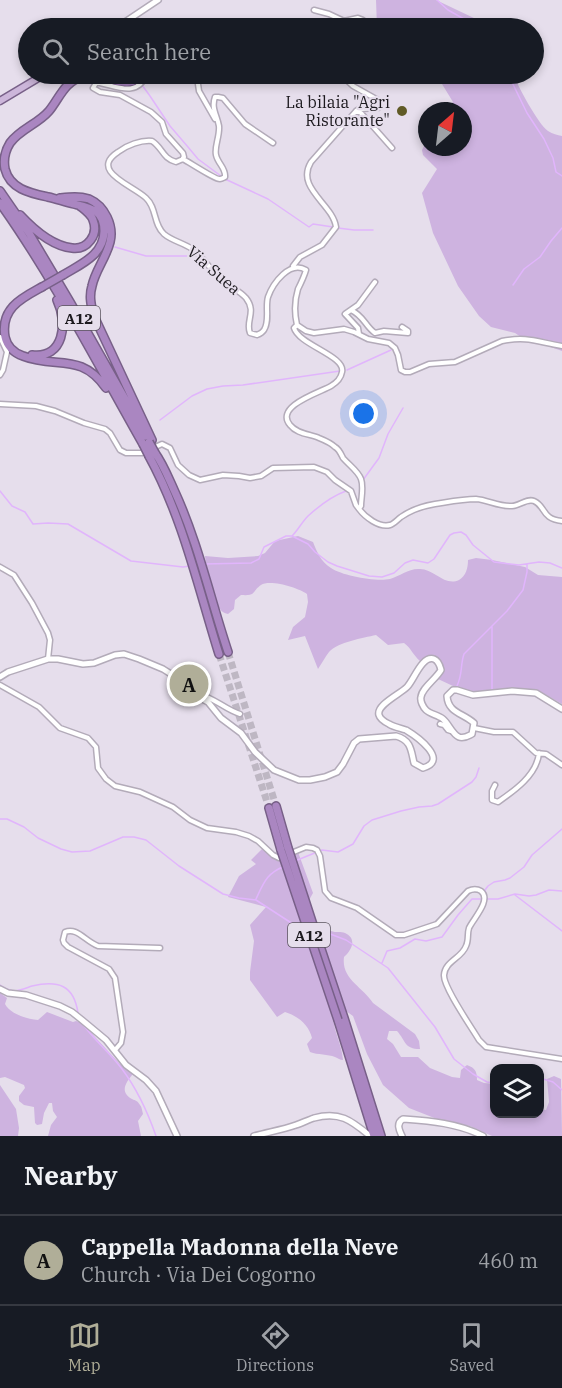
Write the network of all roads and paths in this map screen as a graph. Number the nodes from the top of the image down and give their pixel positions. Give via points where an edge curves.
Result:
1 (158, 0) edge
2 (314, 10) dead end
3 (131, 18) edge
4 (338, 18) edge
5 (28, 84) edge
6 (68, 84) edge
7 (95, 84) edge
8 (104, 84) edge
9 (140, 84) edge
10 (198, 84) edge
11 (350, 84) edge
12 (0, 101) edge
13 (356, 111) junction
14 (217, 121) junction
15 (273, 143) dead end
16 (392, 148) dead end
17 (183, 159) junction
18 (2, 197) edge
19 (55, 199) junction
20 (78, 205) junction
21 (22, 235) junction
22 (291, 268) junction
23 (375, 282) dead end
24 (351, 310) junction
25 (297, 325) junction
26 (402, 327) dead end
27 (359, 334) junction
28 (3, 337) edge
29 (562, 346) edge
30 (0, 375) edge
31 (0, 404) edge
32 (130, 422) junction
33 (148, 442) junction
34 (162, 472) junction
35 (359, 509) junction
36 (562, 521) edge
37 (0, 567) edge
38 (228, 652) tunnel mouth
39 (219, 654) tunnel mouth
40 (48, 659) junction
41 (0, 677) edge
42 (0, 685) edge
43 (193, 694) junction
44 (562, 709) edge
45 (240, 714) dead end
46 (440, 724) dead end
47 (474, 728) junction
48 (453, 732) junction
49 (539, 753) junction
50 (562, 765) edge
51 (495, 785) dead end
52 (273, 807) tunnel mouth
53 (160, 948) dead end
54 (0, 989) edge
55 (115, 1050) junction
56 (562, 1059) edge
57 (377, 1130) edge
58 (177, 1136) edge
59 (254, 1136) edge
60 (372, 1136) edge
61 (402, 1136) edge
62 (483, 1136) edge

1 - 3 street
2 - 4 street
5 - 12 main road
6 - 19 highway via 48,112 10,143 3,159 15,186
7 - 17 street, Via Suea via 93,88 100,92 120,95 158,117 166,134 183,153
8 - 9 street, Via Suea via 124,89
10 - 14 street
11 - 13 street via 380,103 378,108
13 - 16 street
13 - 22 street via 307,169 312,189 336,226 322,245 300,257
14 - 15 street, Via Suea via 214,97 223,98 245,124
14 - 17 street, Via Suea via 216,155 225,177 219,180
17 - 22 street, Via Suea via 169,160 157,144 148,141 122,149 107,166 147,199 164,234 197,252 210,269 249,301 250,333 257,335 265,328 272,288
18 - 20 highway via 35,230 69,248 86,245 95,230 93,220
18 - 21 highway, A12
18 - 33 highway, A12 via 29,233
19 - 20 highway
19 - 33 highway via 77,196 89,200 108,218 110,242 90,298 93,314
20 - 28 highway, bridge via 99,214 104,229 100,248 10,307
21 - 28 highway via 62,311 62,336 52,350 37,356 16,350
21 - 32 highway, A12
22 - 25 street via 306,270 295,301
23 - 24 street
24 - 26 street via 362,316 375,333 408,333
24 - 27 street via 345,314
25 - 27 street via 314,333 344,329
25 - 35 street via 297,334 336,359 343,369 331,386 299,401 287,419 296,430 337,447 361,480
27 - 29 street via 389,343 399,355 400,370 405,372 429,364 454,362 502,341 520,338
28 - 30 street via 6,352
28 - 32 highway via 16,353 25,357 87,369 102,381
31 - 35 street via 36,406 105,429 126,453 138,454 166,445 178,465 200,480 223,475 250,478 273,468 314,467 351,491
32 - 33 highway, A12
33 - 34 highway, A12, bridge
34 - 38 highway, A12 via 194,539
34 - 39 highway, A12
35 - 36 street via 371,520 392,525 416,508 432,504 476,499 514,506 530,500 550,519
37 - 40 street via 14,576 48,633
40 - 41 street
40 - 43 street via 83,664 124,654 163,669
42 - 56 street via 39,707 60,728 88,738 96,747 98,768 115,786 156,799 207,828 249,836 279,858 306,847 314,848 320,856 325,891 331,898 357,908 396,935 437,924 468,891 481,891 484,903 469,928 466,947 445,969 447,986 486,1047
43 - 45 street via 207,696
43 - 48 street via 241,733 274,770 299,780 337,772 360,739 402,738 410,745 414,763 423,768 430,765 433,755 428,748 378,714 382,706 410,684 420,666 431,659 440,664 441,670 423,690 422,703 426,710 444,719
44 - 47 street via 536,693 473,695 453,690 447,696 448,704 470,719
46 - 48 street
47 - 48 street via 472,734 462,738
47 - 49 street via 513,732
49 - 50 street
49 - 51 street via 530,774 498,802 492,800
52 - 57 highway, A12, bridge
53 - 55 street via 98,946 76,931 63,935 68,947 109,969 115,978 123,1039
54 - 55 street via 72,1012
55 - 58 street via 156,1091
57 - 60 highway, A12
59 - 60 street via 329,1116 350,1120
61 - 62 street via 398,1126 403,1119 469,1129

